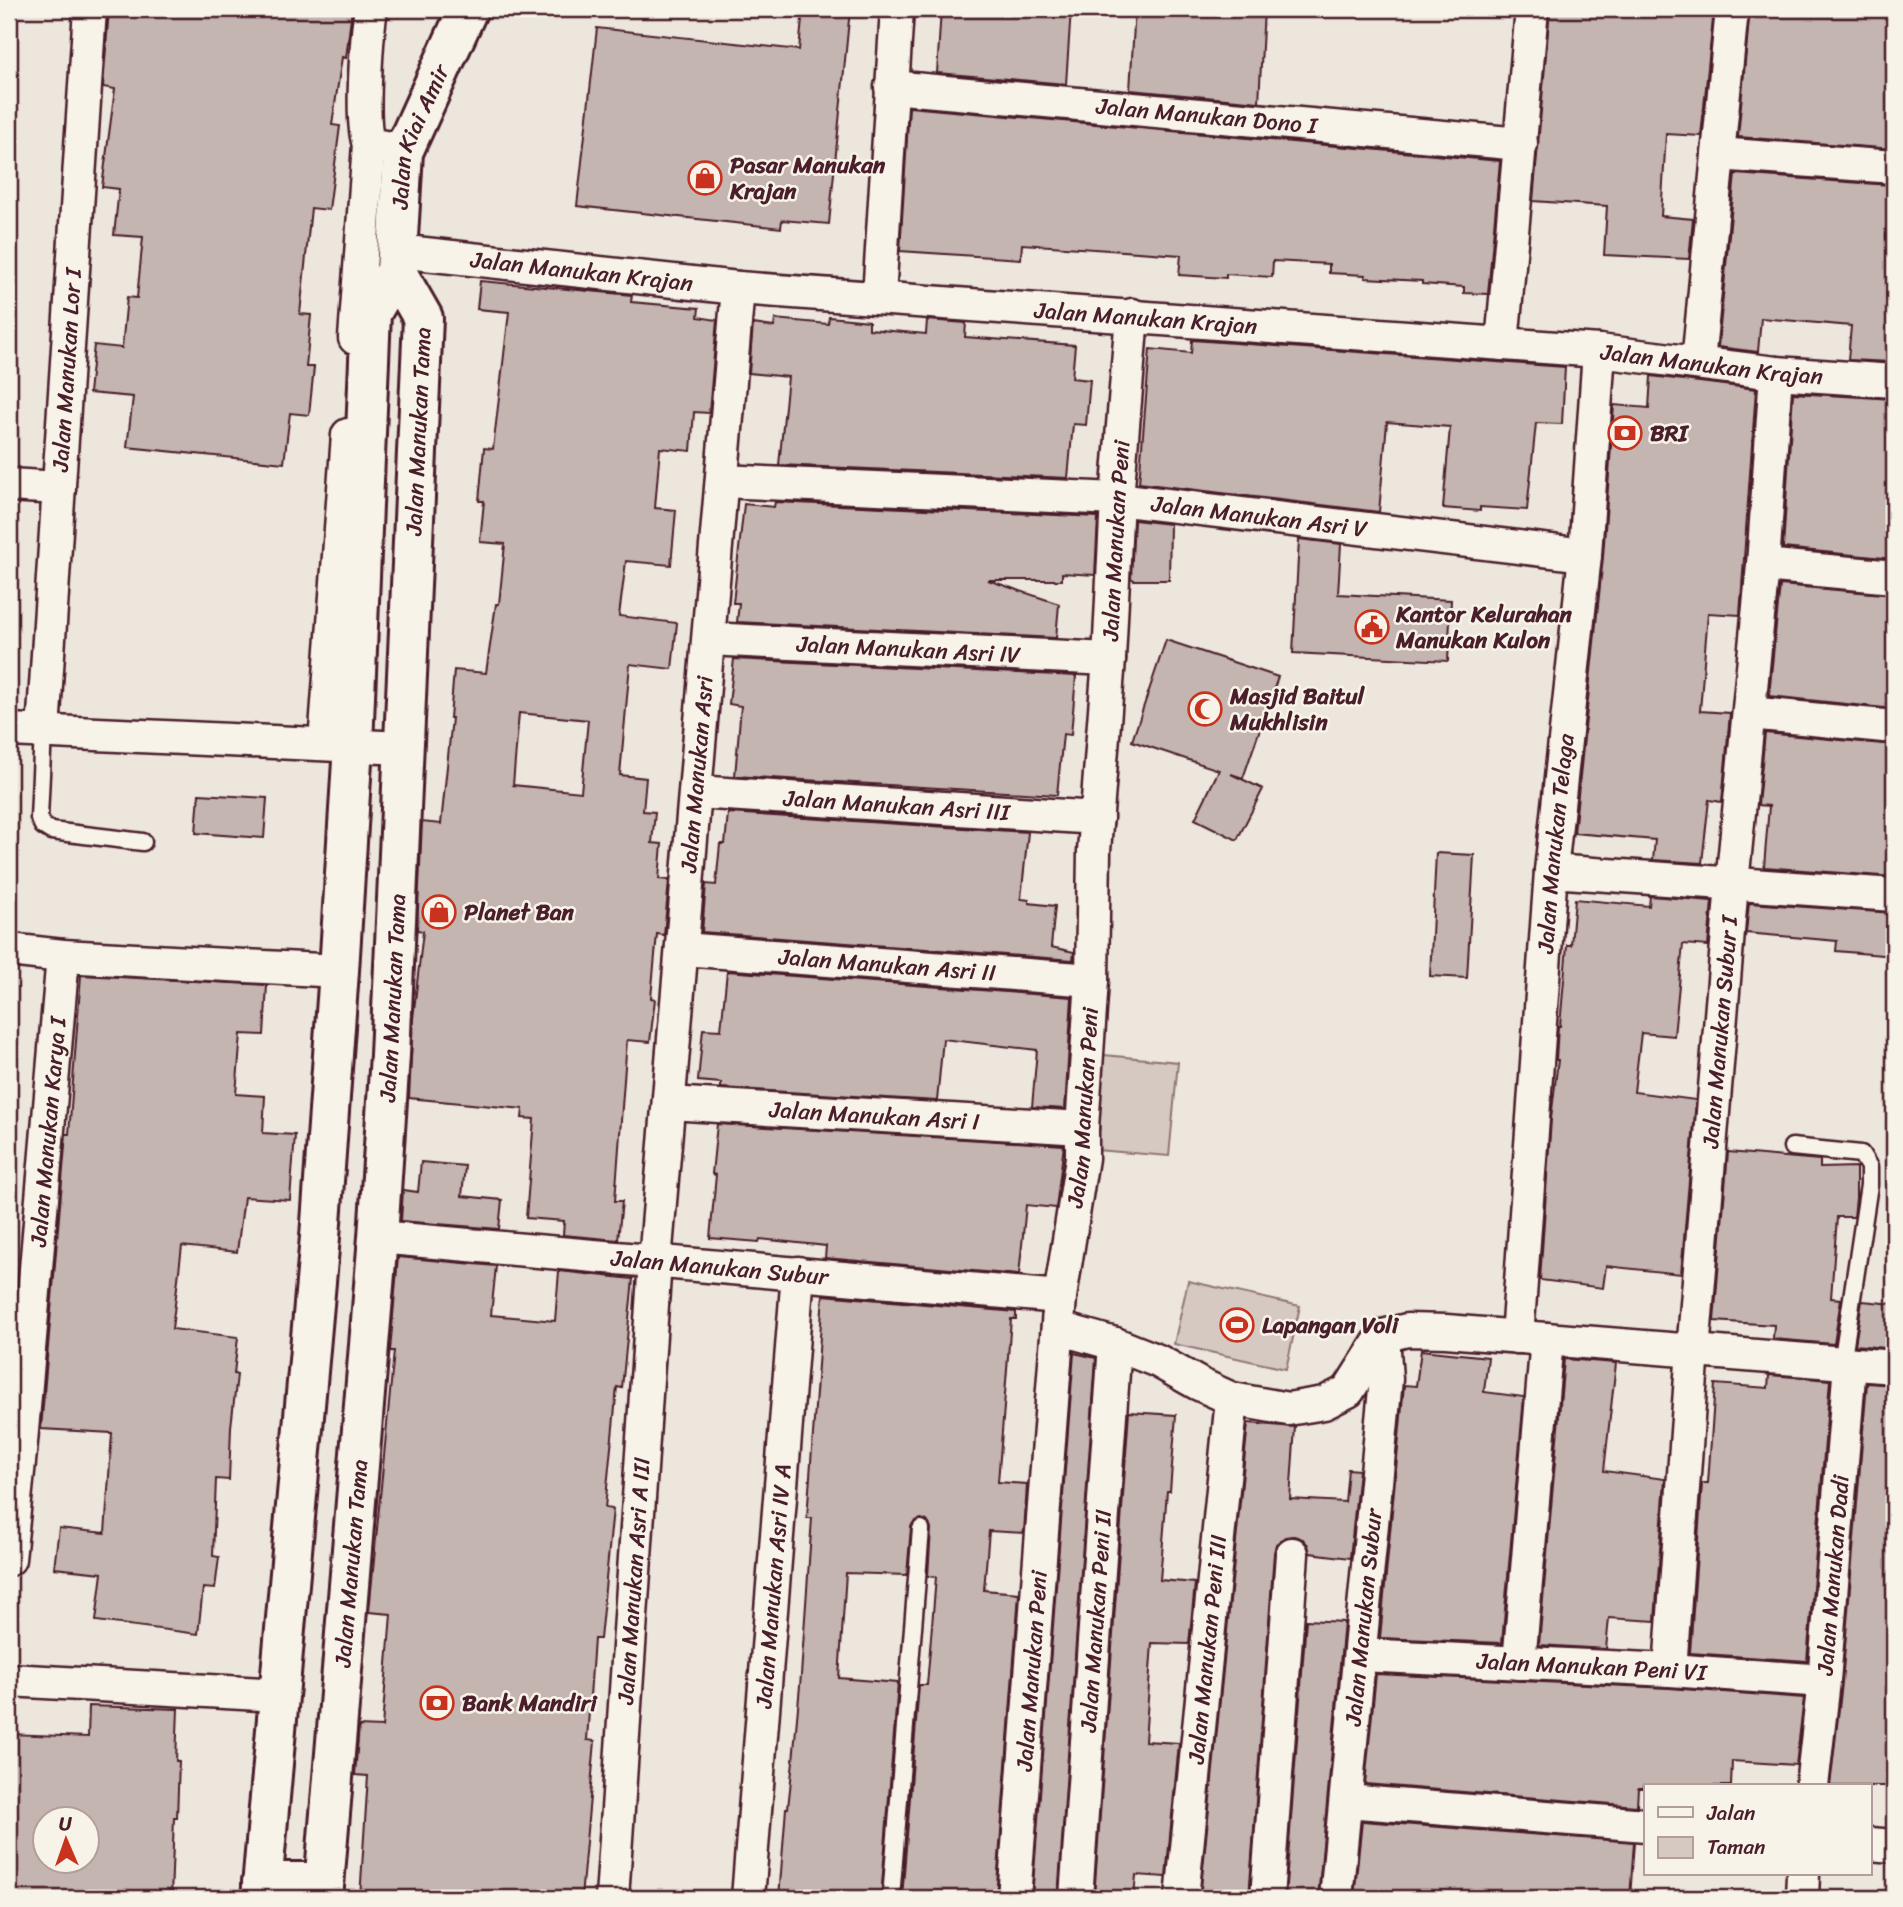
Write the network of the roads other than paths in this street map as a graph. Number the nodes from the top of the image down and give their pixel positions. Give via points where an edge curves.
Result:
1 (90, 9) edge
2 (371, 9) edge
3 (468, 9) edge
4 (897, 9) edge
5 (1532, 9) edge
6 (1732, 9) edge
7 (891, 87) junction
8 (1521, 144) junction
9 (386, 148) junction
10 (1717, 154) junction
11 (1894, 167) edge
12 (397, 261) junction
13 (738, 288) junction
14 (879, 297) junction
15 (1132, 315) junction
16 (1502, 344) junction
17 (1599, 351) junction
18 (1698, 363) junction
19 (1776, 373) junction
20 (1894, 381) edge
21 (722, 481) junction
22 (9, 485) edge
23 (59, 488) junction
24 (1117, 499) junction
25 (1585, 555) junction
26 (1763, 565) junction
27 (1894, 577) edge
28 (709, 639) junction
29 (1109, 659) junction
30 (1749, 713) junction
31 (1894, 727) edge
32 (9, 730) edge
33 (43, 732) junction
34 (339, 744) junction
35 (404, 748) junction
36 (696, 792) junction
37 (1097, 818) junction
38 (143, 842) dead end
39 (1551, 871) junction
40 (1732, 884) junction
41 (1894, 895) edge
42 (682, 949) junction
43 (9, 950) edge
44 (63, 956) junction
45 (339, 971) junction
46 (1092, 980) junction
47 (332, 1051) junction
48 (390, 1055) junction
49 (668, 1103) junction
50 (1082, 1128) junction
51 (1792, 1147) dead end
52 (378, 1237) junction
53 (655, 1261) junction
54 (798, 1273) junction
55 (1060, 1297) junction
56 (1058, 1328) junction
57 (1383, 1336) junction
58 (1532, 1338) junction
59 (1115, 1344) junction
60 (1693, 1351) junction
61 (1846, 1364) junction
62 (1894, 1367) edge
63 (1232, 1399) junction
64 (15, 1442) edge
65 (921, 1529) dead end
66 (1292, 1554) dead end
67 (9, 1559) edge
68 (1361, 1655) junction
69 (1519, 1663) junction
70 (1670, 1670) junction
71 (9, 1680) edge
72 (1824, 1681) junction
73 (280, 1695) junction
74 (1812, 1784) edge
75 (1346, 1801) junction
76 (1644, 1825) edge
77 (1871, 1844) edge
78 (1894, 1846) edge
79 (1803, 1876) edge
80 (261, 1890) edge
81 (323, 1890) edge
82 (612, 1898) edge
83 (748, 1898) edge
84 (891, 1898) edge
85 (1014, 1898) edge
86 (1076, 1898) edge
87 (1182, 1898) edge
88 (1267, 1898) edge
89 (1336, 1898) edge
90 (1802, 1898) edge

1 - 23 street, Jalan Manukan Lor I
2 - 9 street via 365,127
3 - 9 street, Jalan Kiai Amir
4 - 7 street
5 - 8 street
6 - 10 street
7 - 8 street, Jalan Manukan Dono I
7 - 14 street
8 - 16 street
9 - 12 street, Jalan Kiai Amir
9 - 34 street
10 - 11 street
10 - 18 street
12 - 13 street, Jalan Manukan Krajan
12 - 34 street via 371,313
12 - 35 street, Jalan Manukan Tama via 424,318
13 - 14 street, Jalan Manukan Krajan
13 - 21 street, Jalan Manukan Asri
14 - 15 street, Jalan Manukan Krajan
15 - 16 street, Jalan Manukan Krajan
15 - 24 street, Jalan Manukan Peni
16 - 17 street, Jalan Manukan Krajan
17 - 18 street, Jalan Manukan Krajan
17 - 25 street, Jalan Manukan Telaga
18 - 19 street, Jalan Manukan Krajan
19 - 20 street, Jalan Manukan Krajan
19 - 26 street, Jalan Manukan Subur I
21 - 24 street, Jalan Manukan Asri V
21 - 28 street, Jalan Manukan Asri
22 - 23 street
23 - 33 street, Jalan Manukan Lor I
24 - 25 street, Jalan Manukan Asri V
24 - 29 street, Jalan Manukan Peni
25 - 39 street, Jalan Manukan Telaga
26 - 27 street
26 - 30 street, Jalan Manukan Subur I
28 - 29 street, Jalan Manukan Asri IV
28 - 36 street, Jalan Manukan Asri
29 - 37 street, Jalan Manukan Peni
30 - 31 street
30 - 40 street, Jalan Manukan Subur I
32 - 33 street
33 - 34 street
33 - 38 lane via 39,818 43,826 51,831
34 - 35 street
34 - 45 street
35 - 48 street, Jalan Manukan Tama
36 - 37 street, Jalan Manukan Asri III
36 - 42 street, Jalan Manukan Asri
37 - 46 street, Jalan Manukan Peni
39 - 40 street
39 - 58 street, Jalan Manukan Telaga
40 - 41 street
40 - 60 street, Jalan Manukan Subur I
42 - 46 street, Jalan Manukan Asri II
42 - 49 street, Jalan Manukan Asri
43 - 44 street
44 - 45 street
44 - 64 street, Jalan Manukan Karya I
45 - 47 street
46 - 50 street, Jalan Manukan Peni
47 - 48 street
47 - 73 street
48 - 52 street, Jalan Manukan Tama
49 - 50 street, Jalan Manukan Asri I
49 - 53 street, Jalan Manukan Asri
50 - 55 street, Jalan Manukan Peni via 1080,1178
51 - 61 lane via 1861,1154 1869,1167
52 - 53 street, Jalan Manukan Subur
52 - 81 street, Jalan Manukan Tama
53 - 54 street, Jalan Manukan Subur
53 - 82 street, Jalan Manukan Asri A III
54 - 55 street, Jalan Manukan Subur
54 - 83 street, Jalan Manukan Asri IV A
55 - 56 street, Jalan Manukan Peni
56 - 59 street
56 - 85 street, Jalan Manukan Peni
57 - 58 street via 1407,1330
57 - 63 street via 1348,1391 1324,1403 1288,1409
57 - 68 street, Jalan Manukan Subur via 1386,1379
58 - 60 street
58 - 69 street, Jalan Manukan Telaga
59 - 63 street
59 - 86 street, Jalan Manukan Peni II
60 - 61 street
60 - 70 street, Jalan Manukan Subur I
61 - 62 street
61 - 72 street, Jalan Manukan Dadi
63 - 87 street, Jalan Manukan Peni III
64 - 67 street, Jalan Manukan Karya I
65 - 84 lane
66 - 88 street
68 - 69 street, Jalan Manukan Peni VI
68 - 75 street, Jalan Manukan Subur
69 - 70 street, Jalan Manukan Peni VI
70 - 72 street, Jalan Manukan Peni VI
71 - 73 street
72 - 74 street, Jalan Manukan Dadi
73 - 80 street
75 - 76 street
75 - 89 street, Jalan Manukan Subur
77 - 78 street
79 - 90 street
80 - 81 street

